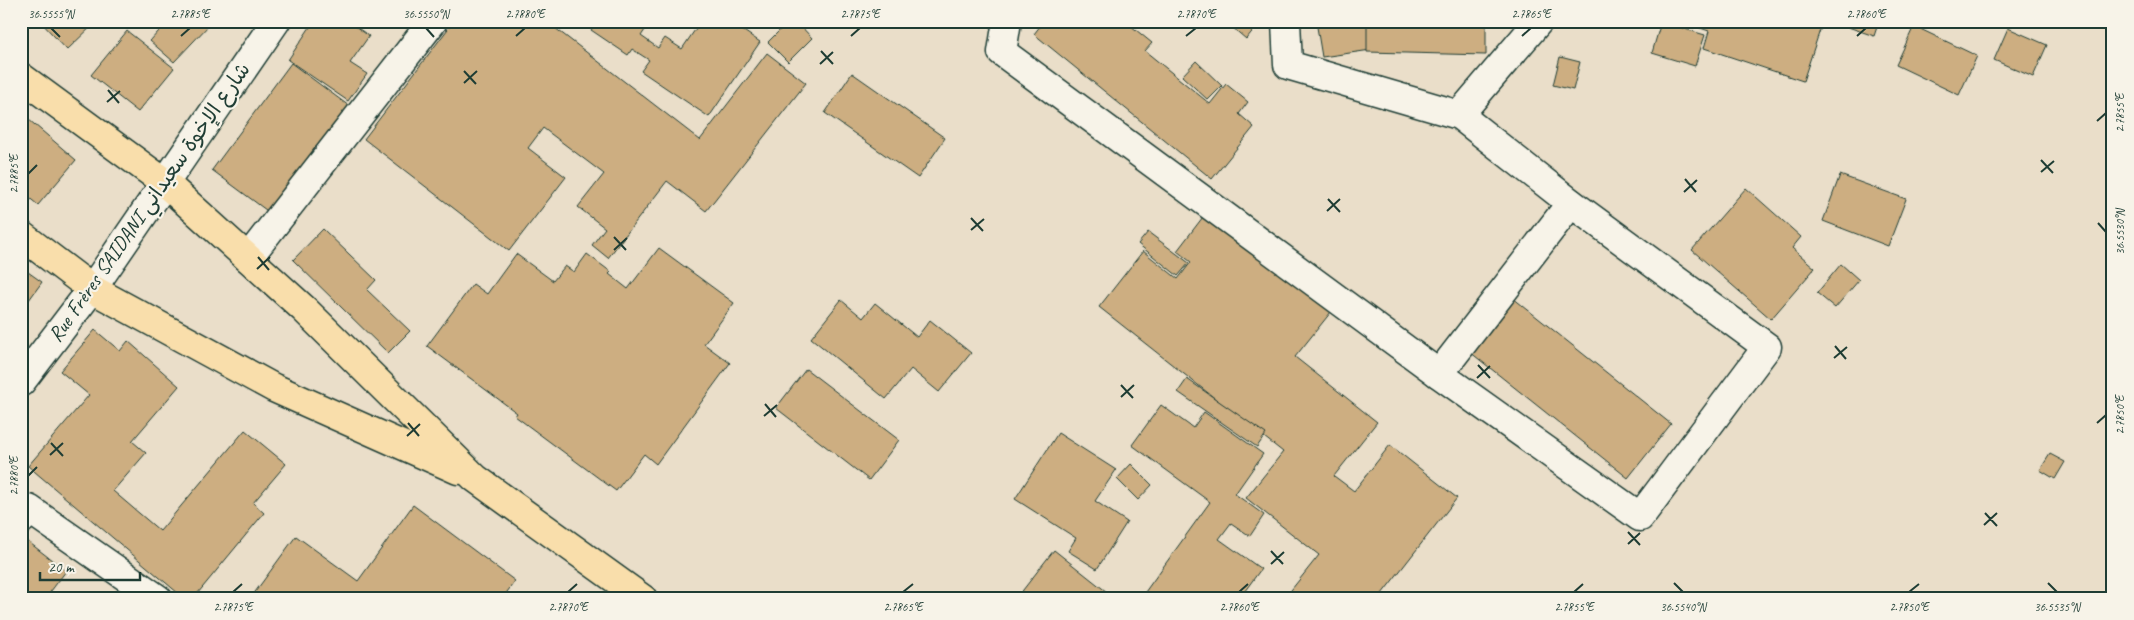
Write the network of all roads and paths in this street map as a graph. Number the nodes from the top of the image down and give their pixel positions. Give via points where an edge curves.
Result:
1 (276, 21) edge
2 (433, 21) edge
3 (1008, 21) edge
4 (1286, 21) edge
5 (1538, 21) edge
6 (21, 77) edge
7 (1459, 115) junction
8 (164, 182) junction
9 (1571, 203) junction
10 (21, 235) edge
11 (248, 258) junction
12 (92, 289) junction
13 (1439, 374) junction
14 (21, 382) edge
15 (475, 478) junction
16 (21, 520) edge
17 (158, 599) edge
18 (643, 599) edge

1 - 8 street, Rue Frères SAIDANI شارع الإخوة سعيداني
2 - 11 street
3 - 13 street via 1002,52
4 - 7 street via 1288,65
5 - 7 street
6 - 8 main road
7 - 9 street
8 - 11 main road
8 - 12 street, Rue Frères SAIDANI شارع الإخوة سعيداني
9 - 13 street
9 - 13 street via 1767,347 1640,516
10 - 12 main road
11 - 15 main road
12 - 14 street, Rue Frères SAIDANI شارع الإخوة سعيداني
12 - 15 main road via 274,388
15 - 18 main road
16 - 17 street via 29,509

